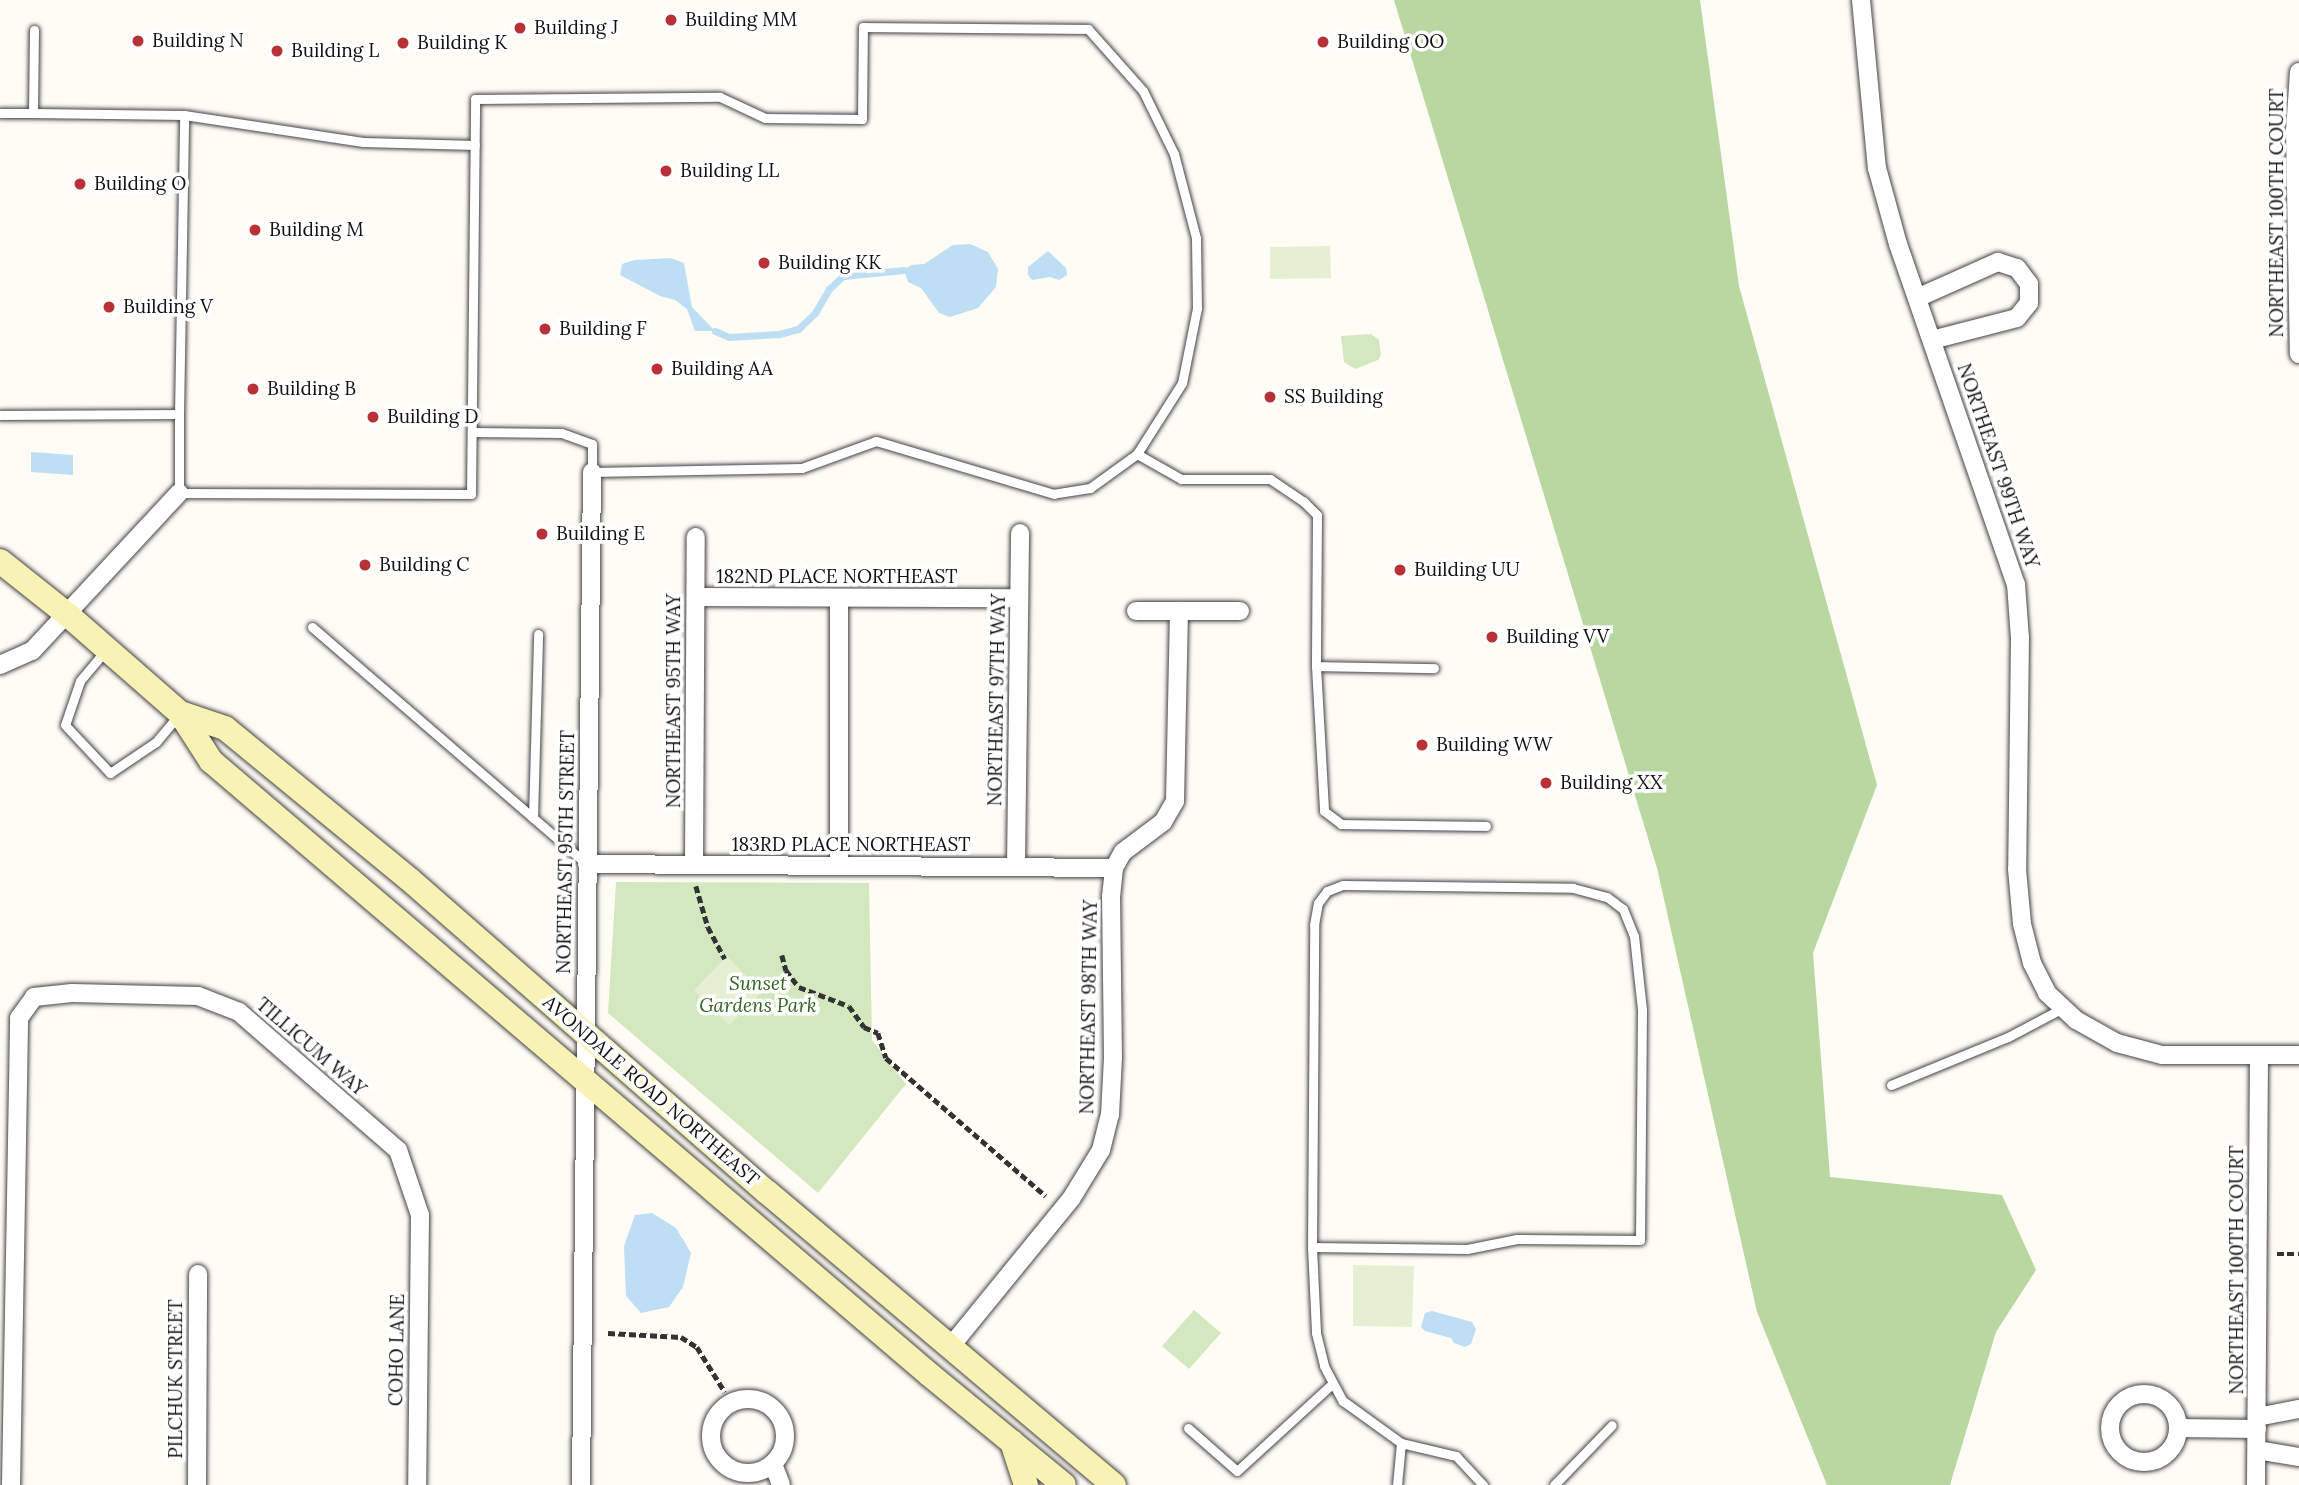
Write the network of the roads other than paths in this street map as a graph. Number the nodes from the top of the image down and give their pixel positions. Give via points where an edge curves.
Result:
1 (1861, 0) edge
2 (34, 30) dead end
3 (2299, 72) edge
4 (0, 113) edge
5 (33, 113) junction
6 (184, 115) junction
7 (475, 145) junction
8 (1917, 298) junction
9 (1932, 341) junction
10 (2299, 354) edge
11 (179, 414) junction
12 (0, 415) edge
13 (472, 432) junction
14 (1137, 454) junction
15 (592, 472) junction
16 (179, 493) junction
17 (1020, 533) dead end
18 (696, 537) dead end
19 (0, 561) edge
20 (696, 597) junction
21 (839, 598) junction
22 (1019, 598) junction
23 (1136, 611) dead end
24 (1179, 611) junction
25 (1240, 611) dead end
26 (68, 615) junction
27 (312, 627) dead end
28 (538, 634) dead end
29 (106, 649) junction
30 (0, 665) edge
31 (1316, 666) junction
32 (1434, 668) dead end
33 (180, 713) junction
34 (533, 818) junction
35 (1486, 826) dead end
36 (587, 864) junction
37 (694, 865) junction
38 (839, 865) junction
39 (1016, 867) junction
40 (1114, 868) junction
41 (2063, 1008) junction
42 (584, 1032) junction
43 (2259, 1055) junction
44 (2299, 1055) edge
45 (583, 1079) junction
46 (1891, 1085) dead end
47 (420, 1215) joint
48 (1312, 1247) junction
49 (198, 1274) dead end
50 (870, 1323) junction
51 (951, 1346) junction
52 (6, 1364) edge
53 (1332, 1384) junction
54 (2299, 1409) edge
55 (2257, 1423) junction
56 (1612, 1425) dead end
57 (1188, 1428) dead end
58 (2178, 1429) dead end
59 (1012, 1441) junction
60 (1401, 1443) junction
61 (2257, 1450) junction
62 (2299, 1457) edge
63 (773, 1464) junction
64 (11, 1485) edge
65 (197, 1485) edge
66 (417, 1485) edge
67 (581, 1485) edge
68 (781, 1485) edge
69 (1026, 1485) edge
70 (1064, 1485) edge
71 (1114, 1485) edge
72 (1397, 1485) edge
73 (1483, 1485) edge
74 (1554, 1485) edge
75 (2256, 1485) edge

1 - 8 street, NORTHEAST 99TH WAY via 1877,168
2 - 5 lane
3 - 10 street, NORTHEAST 100TH COURT via 2295,131
4 - 5 lane
5 - 6 lane
6 - 7 lane via 363,142
6 - 11 lane
7 - 13 lane
7 - 14 lane via 475,99 720,97 765,118 862,119 863,27 1087,29 1143,91 1174,154 1196,238 1197,308 1182,383
8 - 9 street, NORTHEAST 99TH WAY
8 - 9 street via 1998,262 2017,268 2029,284 2029,303 2017,318
9 - 41 street, NORTHEAST 99TH WAY via 2016,584 2020,638 2017,869 2022,924 2032,963 2047,993
11 - 12 lane
11 - 16 lane
13 - 15 lane via 561,433 592,444
13 - 16 lane via 471,494
14 - 15 lane via 1090,488 1054,494 876,441 802,468
14 - 31 lane via 1181,479 1270,479 1317,515
15 - 36 street, NORTHEAST 95TH STREET
16 - 26 street
17 - 22 street, NORTHEAST 97TH WAY
18 - 20 street, NORTHEAST 95TH WAY
19 - 26 main road, AVONDALE ROAD NORTHEAST
20 - 21 street, 182ND PLACE NORTHEAST
20 - 37 street, NORTHEAST 95TH WAY
21 - 22 street, 182ND PLACE NORTHEAST
21 - 38 street
22 - 39 street, NORTHEAST 97TH WAY
23 - 24 street
24 - 25 street
24 - 40 street via 1175,801 1163,822 1123,852
26 - 29 main road, AVONDALE ROAD NORTHEAST
26 - 30 street via 32,651
27 - 34 lane
28 - 34 lane
29 - 33 main road, AVONDALE ROAD NORTHEAST
29 - 33 lane via 80,681 65,725 110,773 156,742
31 - 32 lane
31 - 35 lane via 1324,811 1341,824
33 - 42 main road, AVONDALE ROAD NORTHEAST via 225,728 409,879
33 - 45 main road, AVONDALE ROAD NORTHEAST via 211,761
34 - 36 lane
36 - 37 street, 183RD PLACE NORTHEAST
36 - 42 street, NORTHEAST 95TH STREET
37 - 38 street, 183RD PLACE NORTHEAST
38 - 39 street, 183RD PLACE NORTHEAST
39 - 40 street, 183RD PLACE NORTHEAST
40 - 51 street, NORTHEAST 98TH WAY via 1113,1058 1110,1115 1101,1150 1071,1199
41 - 43 street via 2117,1043 2162,1055
41 - 46 lane via 2008,1037
42 - 45 street, NORTHEAST 95TH STREET
42 - 51 main road, AVONDALE ROAD NORTHEAST
43 - 44 street
43 - 55 street, NORTHEAST 100TH COURT
45 - 50 main road, AVONDALE ROAD NORTHEAST
45 - 67 street, NORTHEAST 95TH STREET
47 - 52 street, TILLICUM WAY via 398,1150 239,1012 198,996 72,993 34,997 19,1018
47 - 66 street, COHO LANE
48 - 48 lane via 1466,1249 1517,1239 1640,1240 1642,1010 1634,936 1623,909 1607,897 1573,888 1343,885 1327,891 1318,903 1314,926
48 - 53 lane via 1316,1332
49 - 65 street, PILCHUK STREET
50 - 51 main road via 896,1326 936,1351
50 - 59 main road, AVONDALE ROAD NORTHEAST
51 - 71 main road, AVONDALE ROAD NORTHEAST
52 - 64 street
53 - 57 lane via 1237,1471
53 - 60 lane via 1343,1401
54 - 55 street
55 - 58 street
55 - 61 street, NORTHEAST 100TH COURT
56 - 74 lane
59 - 69 main road
59 - 70 main road, AVONDALE ROAD NORTHEAST
60 - 72 lane
60 - 73 lane via 1456,1456
61 - 62 street
61 - 75 street, NORTHEAST 100TH COURT
63 - 63 street via 786,1435 772,1407 752,1399 722,1409 710,1438 724,1466 754,1474
63 - 68 street

